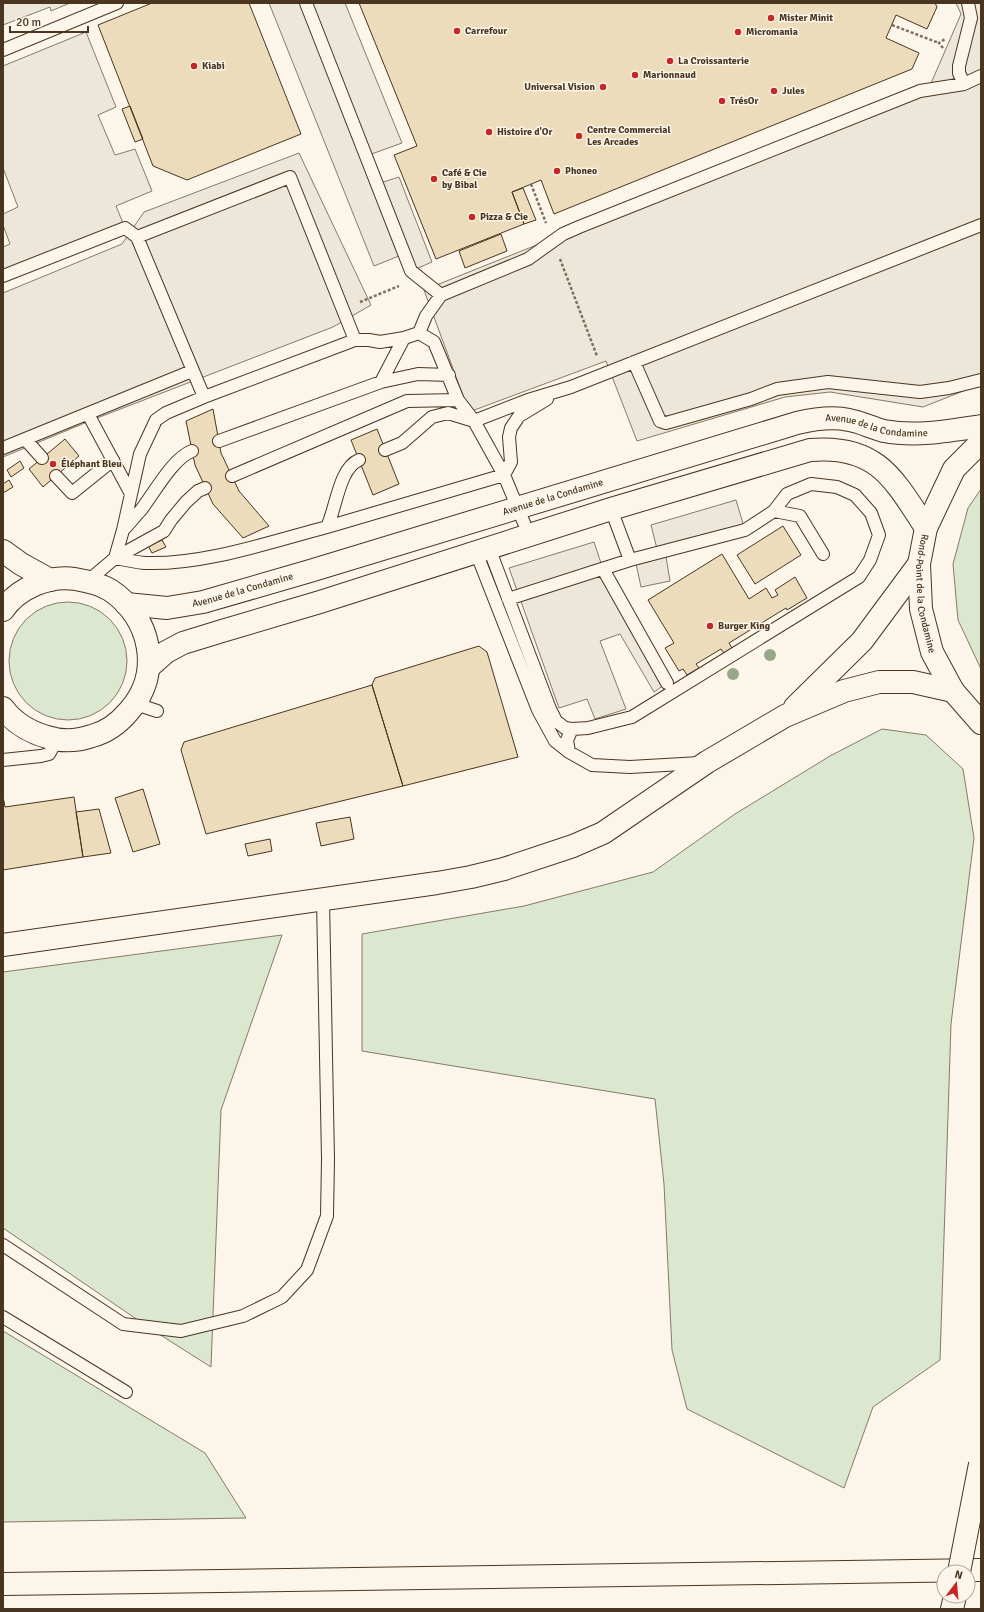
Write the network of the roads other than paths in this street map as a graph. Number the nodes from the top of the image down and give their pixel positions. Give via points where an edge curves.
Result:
1 (117, 3) edge
2 (306, 3) edge
3 (968, 3) edge
4 (3, 50) edge
5 (981, 76) edge
6 (964, 84) junction
7 (981, 225) edge
8 (137, 237) junction
9 (3, 276) edge
10 (441, 295) junction
11 (419, 333) junction
12 (404, 338) junction
13 (355, 340) junction
14 (634, 362) junction
15 (192, 371) junction
16 (448, 376) junction
17 (981, 380) edge
18 (381, 382) junction
19 (559, 392) junction
20 (204, 397) junction
21 (458, 400) junction
22 (88, 414) junction
23 (474, 421) junction
24 (981, 426) edge
25 (25, 439) junction
26 (219, 441) dead end
27 (981, 442) edge
28 (3, 448) edge
29 (385, 450) dead end
30 (192, 451) dead end
31 (42, 458) dead end
32 (113, 460) junction
33 (359, 460) dead end
34 (504, 475) junction
35 (56, 476) dead end
36 (232, 476) dead end
37 (205, 488) dead end
38 (131, 494) junction
39 (518, 508) junction
40 (611, 509) junction
41 (774, 511) junction
42 (326, 527) junction
43 (926, 528) junction
44 (123, 530) junction
45 (529, 535) junction
46 (482, 550) junction
47 (3, 551) edge
48 (823, 554) dead end
49 (115, 558) junction
50 (630, 560) junction
51 (920, 564) junction
52 (602, 569) junction
53 (50, 580) junction
54 (88, 581) junction
55 (508, 599) junction
56 (126, 604) junction
57 (3, 610) edge
58 (149, 667) junction
59 (667, 683) dead end
60 (953, 691) junction
61 (136, 704) junction
62 (157, 711) dead end
63 (5, 713) edge
64 (785, 716) junction
65 (981, 723) edge
66 (572, 729) junction
67 (57, 740) junction
68 (569, 752) junction
69 (3, 760) edge
70 (707, 762) junction
71 (323, 900) junction
72 (3, 944) edge
73 (3, 1245) edge
74 (3, 1317) edge
75 (126, 1392) dead end
76 (981, 1462) edge
77 (962, 1564) edge
78 (981, 1570) edge
79 (3, 1584) edge

1 - 4 lane
2 - 10 lane via 411,271
3 - 6 lane via 971,18 959,66
5 - 6 lane
6 - 10 lane via 920,91 579,227 563,234 528,258
7 - 14 lane
8 - 9 lane via 125,228
8 - 13 lane via 290,177
8 - 15 lane
10 - 11 lane via 426,316
11 - 12 lane
11 - 16 lane via 434,342
12 - 13 lane via 380,342
12 - 18 lane
13 - 20 lane
14 - 17 lane via 660,421 666,423 777,389 828,382 920,392
14 - 19 lane
15 - 20 lane
15 - 22 lane
16 - 18 lane via 418,374
16 - 21 lane
18 - 26 lane
19 - 23 lane via 528,400
19 - 34 lane via 519,416 510,428 511,462
20 - 38 lane via 156,420 140,454
21 - 23 lane
21 - 36 lane via 407,401
22 - 25 lane
22 - 32 lane
23 - 29 lane via 448,413 432,417 402,443
23 - 34 lane
24 - 39 main road, Avenue de la Condamine via 948,432 916,433 884,430 849,420 814,419 757,434
25 - 28 lane
25 - 31 lane
27 - 43 main road, Rond-Point de la Condamine via 954,469
30 - 44 lane via 184,454 176,462
32 - 35 lane via 72,493
32 - 38 lane
33 - 42 lane via 354,462 342,481
34 - 39 lane
34 - 42 lane
37 - 49 lane via 186,502 164,531
38 - 44 lane
39 - 45 lane
39 - 56 main road, Avenue de la Condamine via 203,602 167,608
40 - 43 main road via 810,450 828,449 867,458 885,470
40 - 45 main road
40 - 50 lane
41 - 48 lane via 800,516
41 - 50 lane via 745,530
41 - 66 lane via 787,494 811,484 837,487 855,495 871,513 879,535 870,560 859,577 632,717 588,728
42 - 49 lane via 240,551 187,560 145,563
43 - 51 main road, Rond-Point de la Condamine
44 - 49 lane
45 - 46 main road
46 - 55 lane
46 - 58 main road via 183,643 166,652
46 - 68 lane via 538,710 555,741
47 - 53 main road
49 - 54 lane
50 - 52 lane
51 - 60 main road, Rond-Point de la Condamine via 921,608 932,652
51 - 64 main road via 862,641
52 - 55 lane
52 - 59 lane
53 - 54 main road via 69,578
53 - 57 main road via 18,594
54 - 56 main road via 109,590
55 - 66 lane via 556,721 565,728
56 - 58 main road via 137,617 144,633
58 - 61 main road
60 - 64 main road via 913,682 879,682 844,691
60 - 65 main road, Rond-Point de la Condamine
61 - 62 lane
61 - 67 main road via 121,721 102,734 80,740
63 - 67 main road via 31,732
64 - 70 main road
66 - 68 lane via 567,740
67 - 69 lane via 50,754
68 - 70 lane via 592,765 630,767
70 - 71 main road via 603,833 573,846 471,877
71 - 72 main road
71 - 73 lane via 327,1216 307,1270 282,1297 243,1316 181,1331 123,1324
74 - 75 lane
76 - 77 main road, bridge
78 - 79 main road

